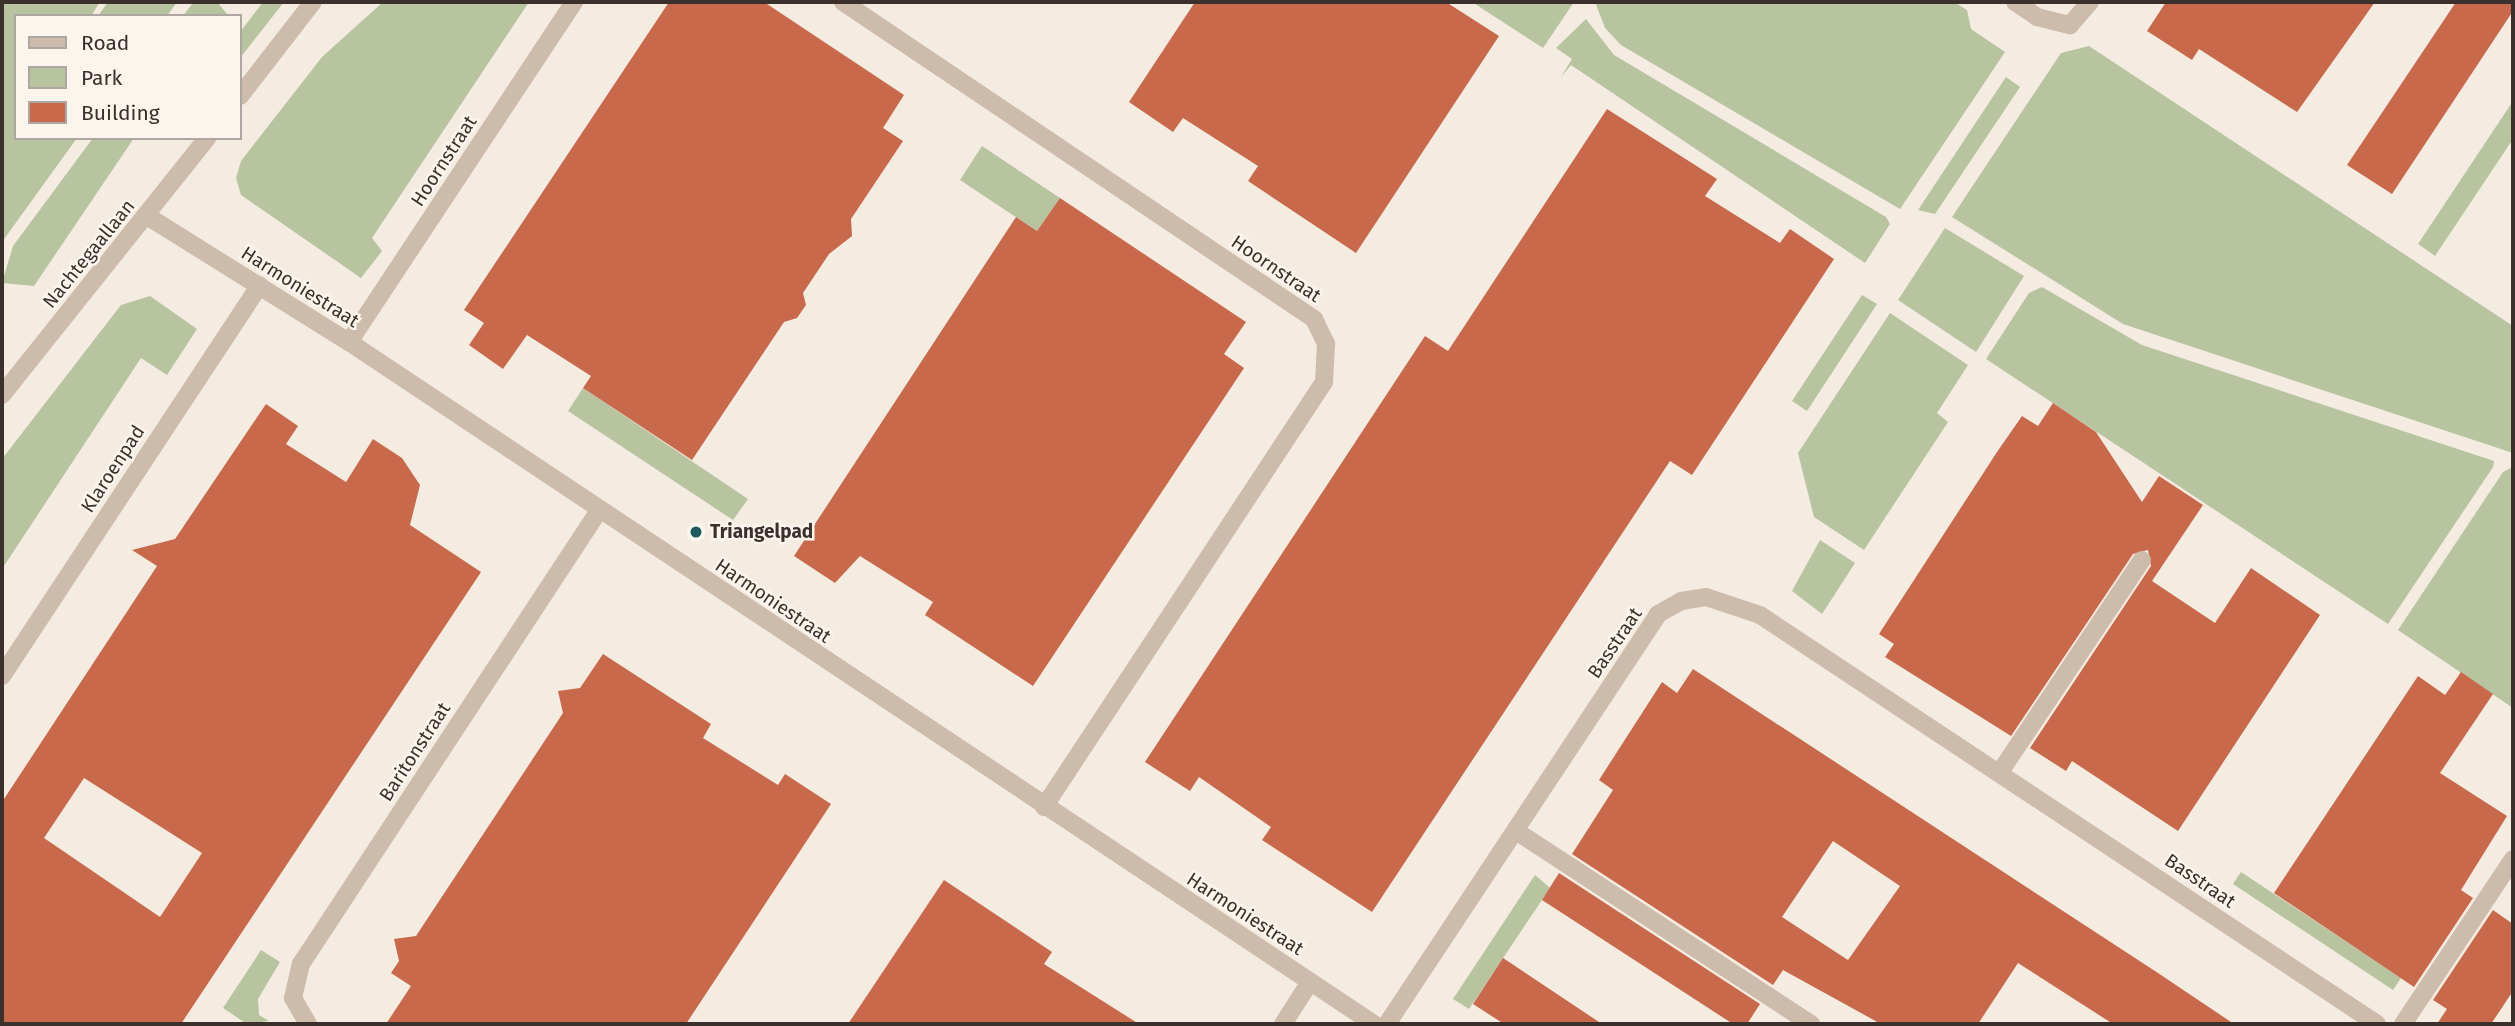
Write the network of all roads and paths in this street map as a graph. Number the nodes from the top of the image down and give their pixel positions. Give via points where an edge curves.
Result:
1 (313, 2) edge
2 (574, 2) edge
3 (843, 2) edge
4 (2015, 2) edge
5 (2090, 2) edge
6 (242, 93) edge
7 (205, 140) edge
8 (147, 216) junction
9 (260, 285) junction
10 (349, 342) junction
11 (2, 395) edge
12 (600, 509) junction
13 (2142, 560) dead end
14 (2, 676) edge
15 (2000, 772) junction
16 (1044, 807) junction
17 (1516, 831) junction
18 (2513, 859) edge
19 (1310, 982) junction
20 (308, 1024) edge
21 (1283, 1024) edge
22 (1374, 1024) edge
23 (1387, 1024) edge
24 (1811, 1024) edge
25 (2377, 1024) edge
26 (2403, 1024) edge

1 - 6 street
2 - 10 street, Hoornstraat
3 - 16 street, Hoornstraat via 1314,319 1326,344 1324,382
4 - 5 street via 2037,17 2070,25
7 - 8 street, Nachtegaallaan
8 - 9 street, Harmoniestraat
8 - 11 street, Nachtegaallaan
9 - 10 street, Harmoniestraat
9 - 14 street, Klaroenpad
10 - 12 street, Harmoniestraat
12 - 16 street, Harmoniestraat
12 - 20 street, Baritonstraat via 301,964 293,998
13 - 15 street
15 - 17 street, Basstraat via 1760,615 1706,597 1681,601 1658,614
15 - 25 street, Basstraat
16 - 19 street, Harmoniestraat
17 - 23 street, Basstraat
17 - 24 street
18 - 26 street
19 - 21 street
19 - 22 street, Harmoniestraat

